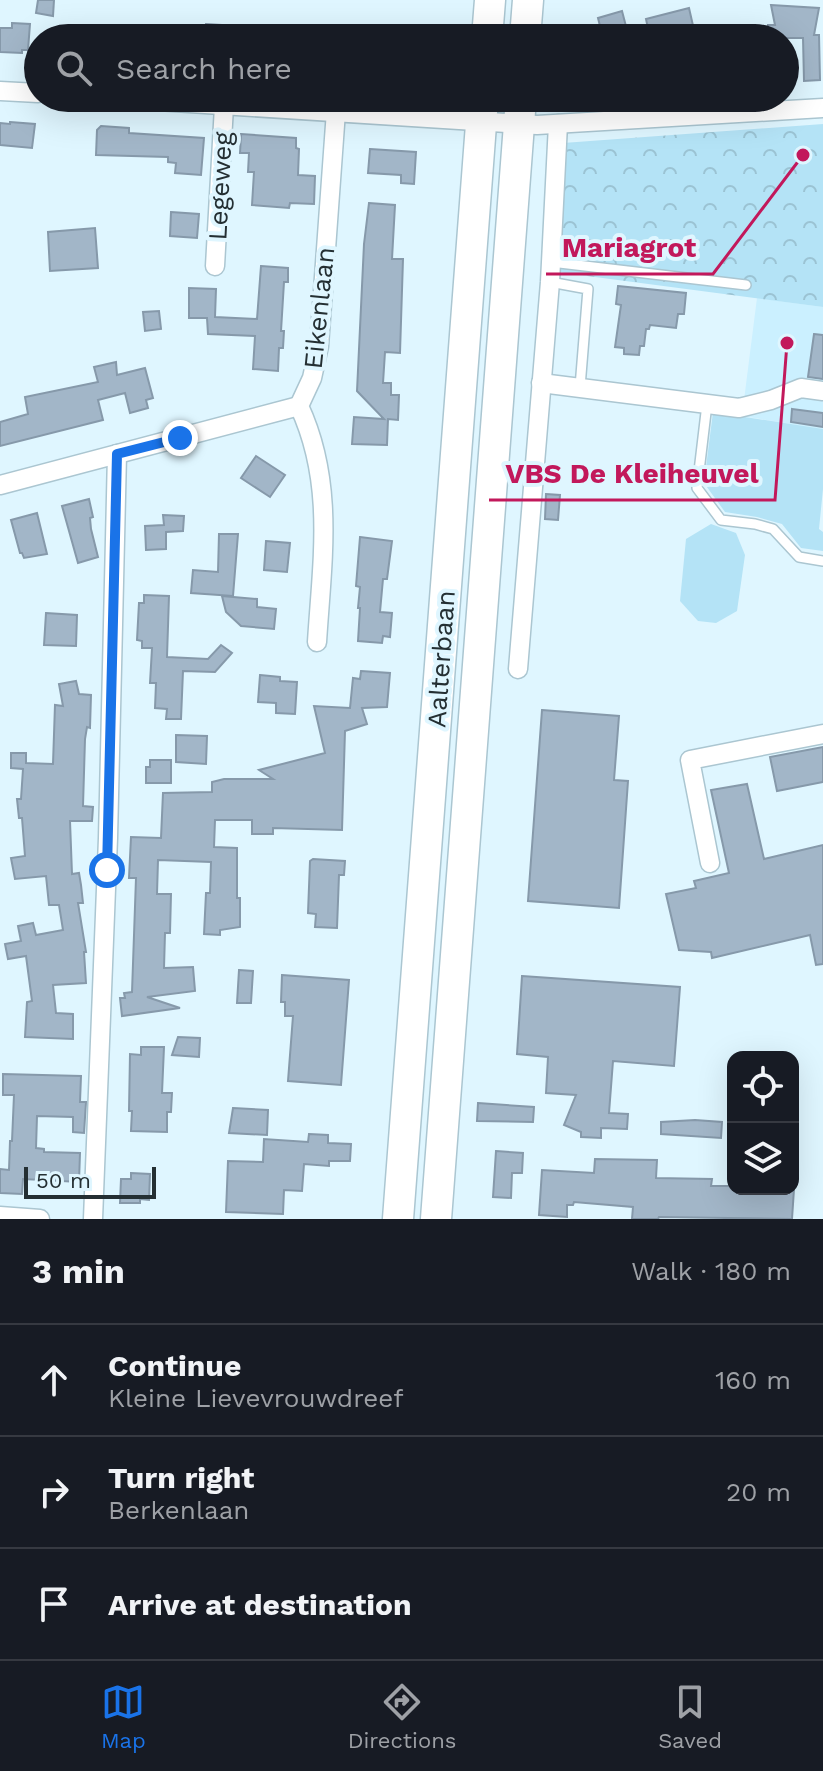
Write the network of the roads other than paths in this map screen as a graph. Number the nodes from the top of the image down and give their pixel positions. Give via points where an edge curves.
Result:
1 (490, 0) edge
2 (528, 0) edge
3 (488, 24) edge
4 (526, 24) edge
5 (0, 91) edge
6 (24, 92) edge
7 (823, 108) edge
8 (799, 109) edge
9 (224, 112) edge
10 (336, 112) edge
11 (482, 112) edge
12 (520, 112) edge
13 (523, 112) edge
14 (757, 112) edge
15 (558, 124) junction
16 (551, 262) junction
17 (215, 266) dead end
18 (550, 282) junction
19 (746, 285) dead end
20 (541, 383) junction
21 (580, 387) junction
22 (823, 391) edge
23 (707, 404) junction
24 (299, 406) junction
25 (117, 454) junction
26 (0, 485) edge
27 (823, 561) edge
28 (317, 642) dead end
29 (518, 669) dead end
30 (823, 734) edge
31 (710, 863) dead end
32 (0, 1216) edge
33 (40, 1219) edge
34 (93, 1219) edge
35 (398, 1219) edge
36 (436, 1219) edge

1 - 3 highway
2 - 4 highway
5 - 6 street
7 - 8 street
9 - 17 street, Legeweg
10 - 24 street, Eikenlaan via 319,346
11 - 35 highway, Aalterbaan
12 - 36 highway, Aalterbaan
13 - 15 street
14 - 15 street
15 - 16 street
16 - 18 street
16 - 19 lane
18 - 20 street
18 - 21 lane via 588,289
20 - 21 street
20 - 29 street
21 - 23 street
22 - 23 street via 801,388 739,408
23 - 27 lane via 697,488 721,520 773,529 799,557
24 - 25 street
24 - 28 street, Eikenlaan via 320,472 326,517
25 - 26 street
25 - 34 street
30 - 31 street via 690,760
32 - 33 street

